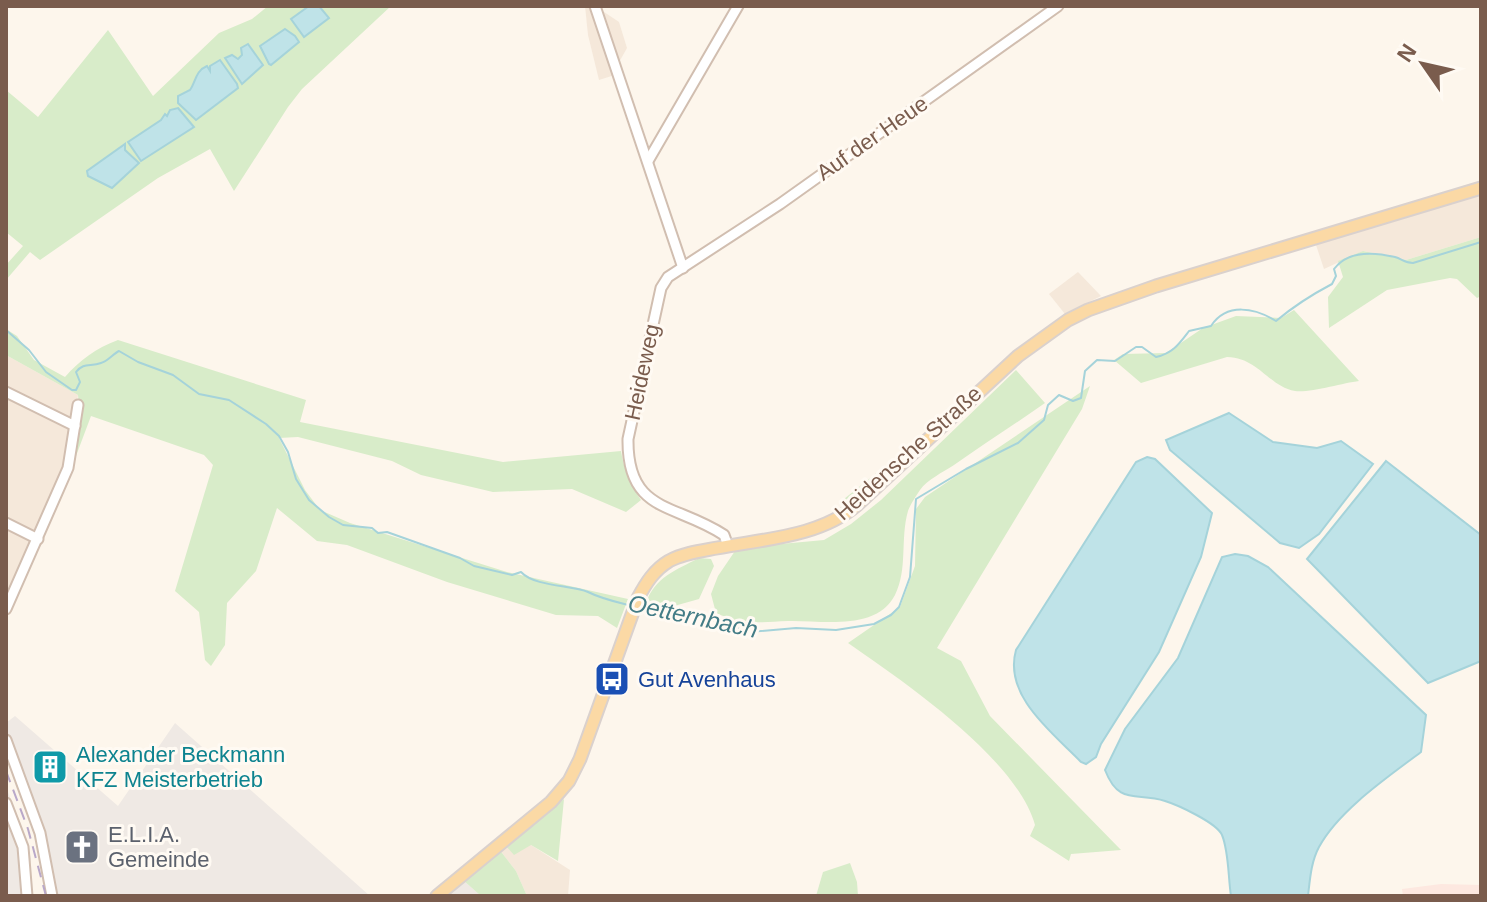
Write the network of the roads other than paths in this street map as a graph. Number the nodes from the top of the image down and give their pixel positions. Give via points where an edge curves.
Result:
1 (595, 6) edge
2 (738, 6) edge
3 (1058, 6) edge
4 (648, 161) junction
5 (1481, 188) edge
6 (683, 268) junction
7 (6, 392) edge
8 (78, 405) dead end
9 (75, 426) junction
10 (6, 523) edge
11 (38, 539) junction
12 (728, 546) junction
13 (6, 609) edge
14 (6, 740) edge
15 (6, 803) edge
16 (27, 896) edge
17 (52, 896) edge
18 (437, 896) edge

1 - 4 street
2 - 4 street
3 - 6 street, Auf der Heue
4 - 6 street
5 - 12 main road, Heidensche Straße via 1088,310 1018,356 848,512 821,527
6 - 12 street, Heideweg via 661,288 628,459 641,490 661,506 724,535
7 - 9 street
8 - 9 street
9 - 11 street via 68,468
10 - 11 street
11 - 13 street
12 - 18 main road, Heidensche Straße via 681,555 646,582 569,781 551,802
14 - 17 street via 40,833
15 - 16 street via 23,847

